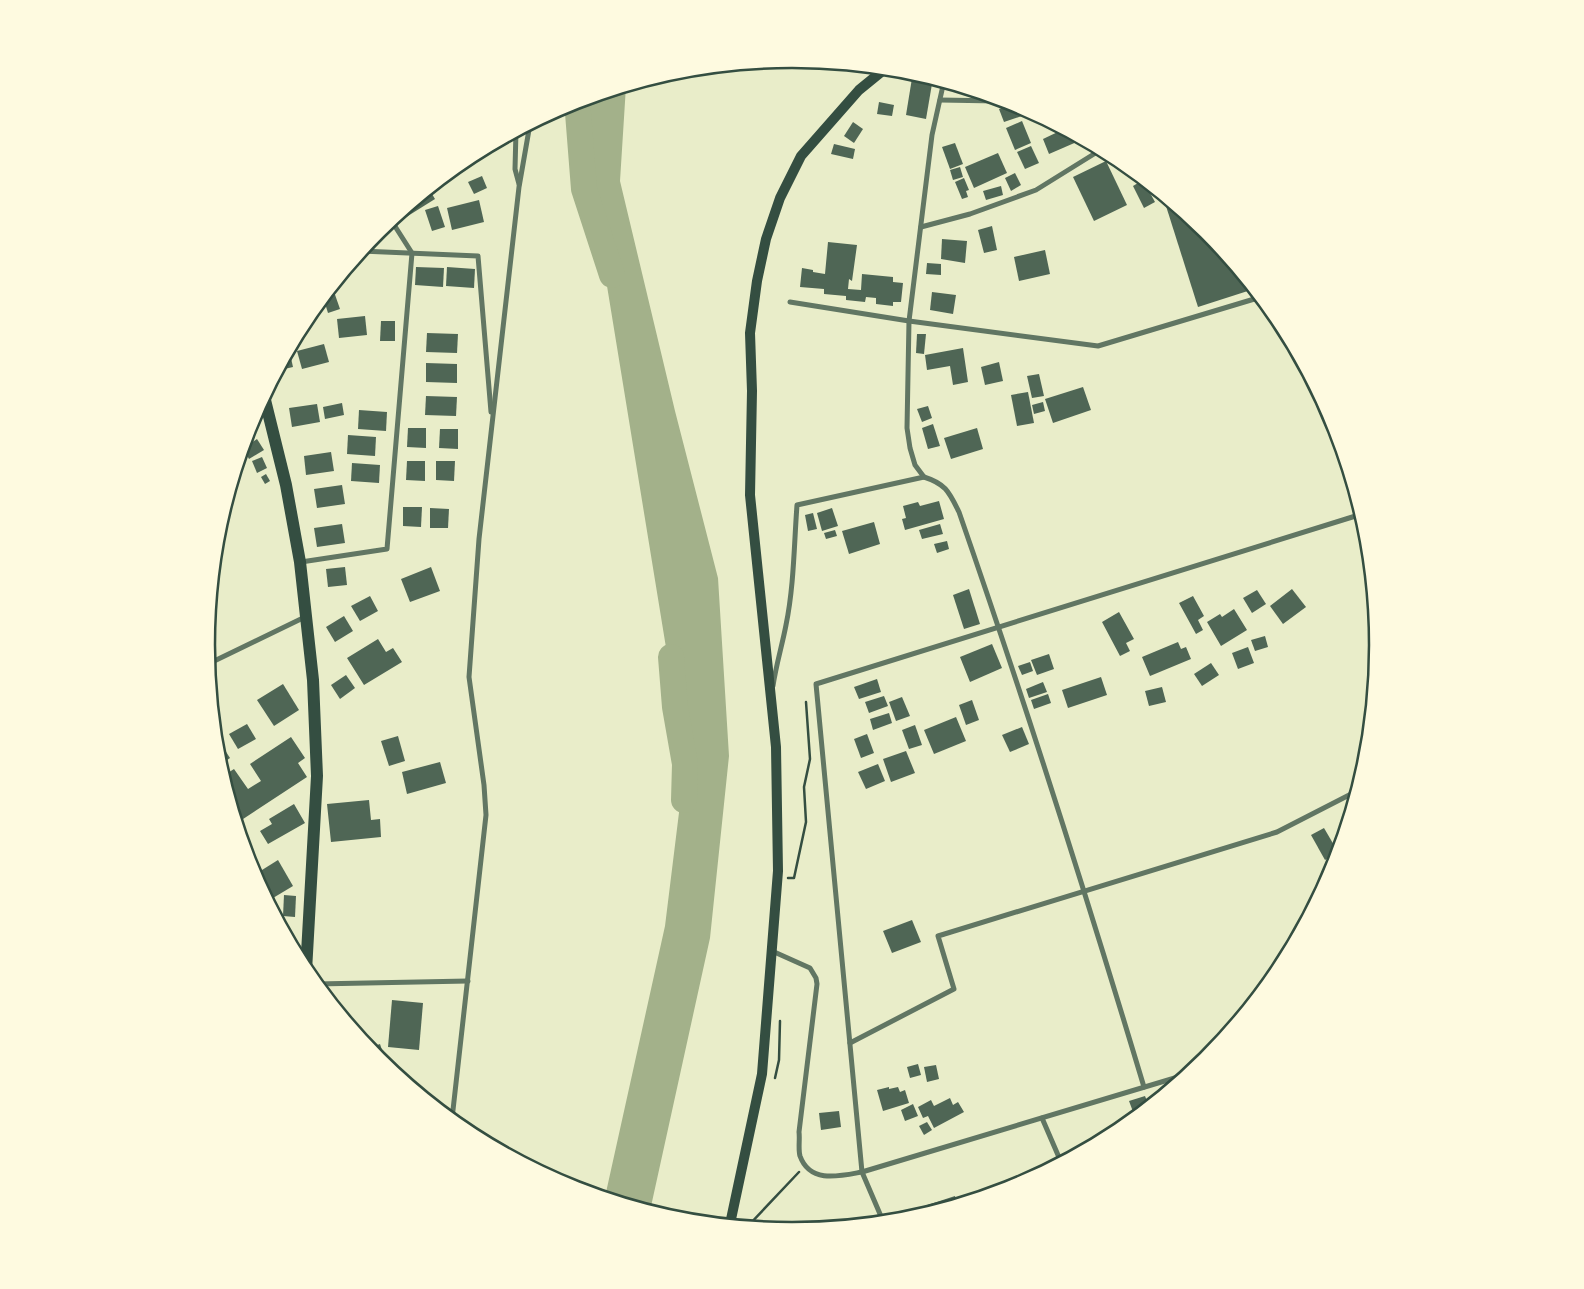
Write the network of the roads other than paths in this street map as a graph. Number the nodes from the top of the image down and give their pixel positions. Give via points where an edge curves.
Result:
1 (878, 74) edge
2 (943, 88) edge
3 (940, 100) junction
4 (985, 101) edge
5 (529, 131) edge
6 (516, 138) edge
7 (1094, 154) edge
8 (520, 187) junction
9 (395, 226) edge
10 (920, 227) junction
11 (370, 251) edge
12 (412, 253) junction
13 (1254, 299) edge
14 (790, 302) dead end
15 (909, 321) junction
16 (267, 407) edge
17 (492, 425) junction
18 (924, 477) junction
19 (1354, 516) edge
20 (300, 562) junction
21 (306, 617) junction
22 (999, 628) junction
23 (215, 660) edge
24 (772, 698) junction
25 (1348, 796) edge
26 (1085, 891) junction
27 (771, 950) junction
28 (307, 957) edge
29 (468, 981) junction
30 (325, 984) edge
31 (850, 1042) junction
32 (1171, 1079) edge
33 (1144, 1086) junction
34 (453, 1111) edge
35 (1042, 1118) junction
36 (1058, 1156) edge
37 (862, 1172) junction
38 (880, 1215) edge
39 (731, 1218) edge

1 - 24 main road via 859,90 801,156 780,198 766,239 757,281 750,333 750,496
2 - 3 street
3 - 4 street
3 - 10 street
5 - 8 street
6 - 8 street via 516,169
7 - 10 street via 1036,190 970,214
8 - 17 street
9 - 12 street
10 - 15 street
11 - 12 street
12 - 17 street via 478,256
12 - 20 street via 387,549
13 - 15 street via 1098,346
14 - 15 street
15 - 18 street via 907,428 915,465
16 - 20 main road
17 - 29 street via 479,539 469,677 486,815
18 - 22 street via 939,482 959,512
18 - 24 street via 797,505 786,624
19 - 22 street
20 - 21 main road
21 - 23 street
21 - 28 main road via 313,680 317,776
22 - 26 street
22 - 31 street via 816,684
24 - 27 main road via 778,871
25 - 26 street via 1278,832
26 - 31 street via 938,936 954,989
26 - 33 street
27 - 37 street via 810,968 817,984 799,1132 800,1156 809,1171 827,1177
27 - 39 main road via 762,1074
29 - 30 street
29 - 34 street
31 - 37 street
32 - 33 street
33 - 35 street
35 - 36 street
35 - 37 street
37 - 38 street

